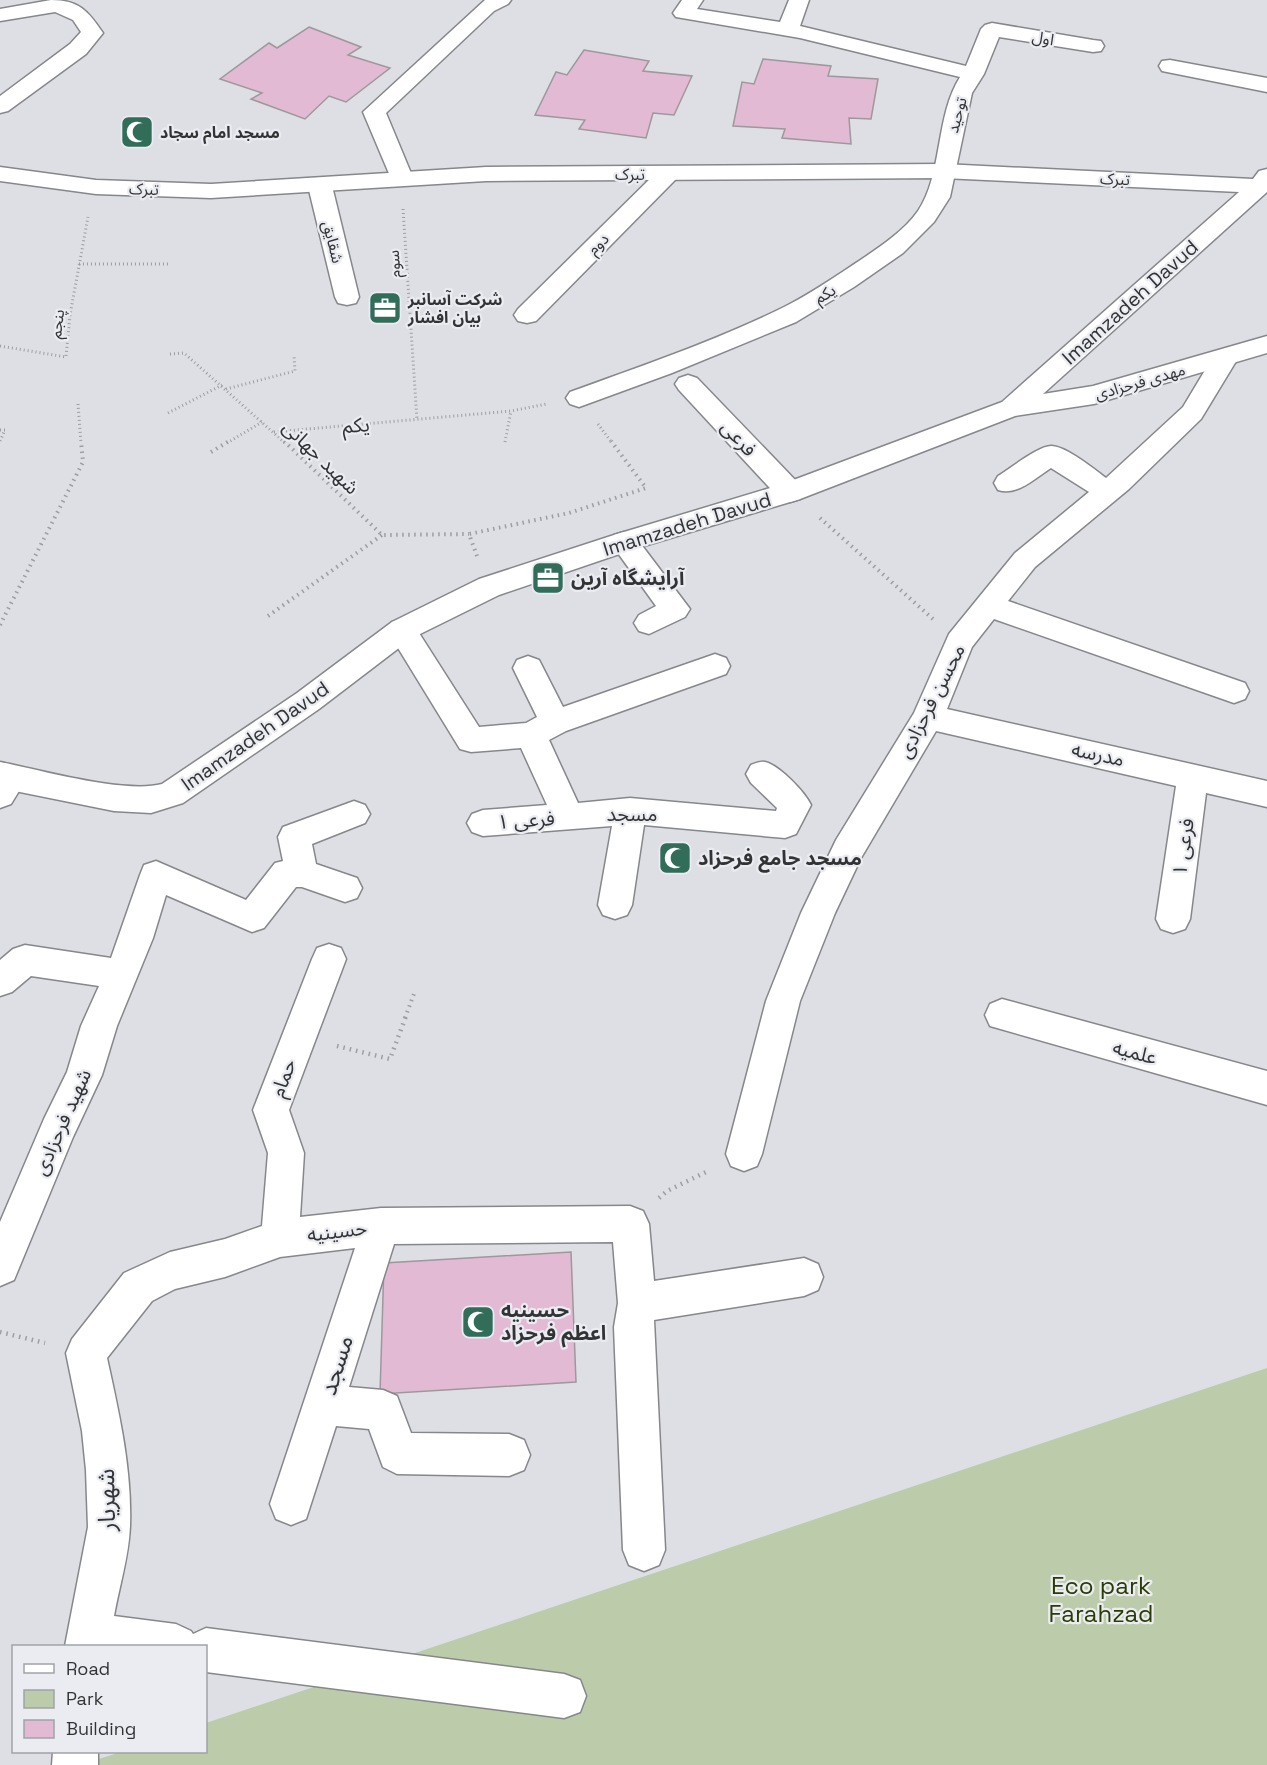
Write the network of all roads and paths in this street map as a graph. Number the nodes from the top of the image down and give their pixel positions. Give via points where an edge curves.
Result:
1 (501, 0) edge
2 (799, 0) edge
3 (688, 6) edge
4 (0, 15) edge
5 (992, 29) joint
6 (788, 30) junction
7 (1093, 46) dead end
8 (1170, 66) dead end
9 (973, 74) junction
10 (1267, 85) edge
11 (0, 106) edge
12 (943, 171) junction
13 (0, 174) edge
14 (668, 174) junction
15 (401, 178) junction
16 (1264, 181) edge
17 (320, 186) junction
18 (96, 187) junction
19 (79, 264) junction
20 (169, 264) dead end
21 (347, 297) dead end
22 (527, 315) dead end
23 (1267, 344) edge
24 (0, 346) edge
25 (170, 354) dead end
26 (294, 356) dead end
27 (1225, 358) junction
28 (688, 384) dead end
29 (222, 385) junction
30 (226, 389) junction
31 (579, 398) junction
32 (78, 404) dead end
33 (1011, 408) junction
34 (511, 411) junction
35 (168, 413) dead end
36 (417, 420) junction
37 (262, 422) junction
38 (0, 430) edge
39 (274, 432) junction
40 (0, 441) edge
41 (505, 442) dead end
42 (211, 452) dead end
43 (1008, 483) dead end
44 (1107, 491) junction
45 (790, 492) junction
46 (469, 534) junction
47 (382, 536) junction
48 (624, 542) junction
49 (489, 587) junction
50 (989, 606) junction
51 (268, 616) dead end
52 (649, 623) dead end
53 (0, 625) edge
54 (402, 630) junction
55 (959, 642) junction
56 (715, 666) dead end
57 (528, 668) dead end
58 (1234, 691) dead end
59 (928, 717) junction
60 (543, 728) junction
61 (762, 774) dead end
62 (1192, 776) junction
63 (4, 783) edge
64 (1267, 794) edge
65 (630, 811) junction
66 (354, 814) dead end
67 (568, 817) junction
68 (483, 823) dead end
69 (302, 873) junction
70 (345, 888) dead end
71 (615, 905) dead end
72 (1173, 919) dead end
73 (329, 959) dead end
74 (120, 974) junction
75 (0, 981) edge
76 (415, 991) dead end
77 (1002, 1015) dead end
78 (299, 1037) junction
79 (1267, 1088) edge
80 (744, 1154) joint
81 (630, 1224) junction
82 (381, 1226) junction
83 (280, 1238) junction
84 (0, 1268) edge
85 (804, 1277) dead end
86 (637, 1303) junction
87 (86, 1353) joint
88 (323, 1405) junction
89 (509, 1455) dead end
90 (291, 1504) dead end
91 (644, 1550) dead end
92 (88, 1641) edge
93 (147, 1645) edge
94 (207, 1650) edge
95 (564, 1696) dead end

1 - 15 street via 487,8 375,112
2 - 6 street
3 - 6 street
4 - 11 street via 58,5 81,16 92,33 78,49
5 - 7 street, اول
5 - 9 street, توحید
6 - 9 street
8 - 10 street
9 - 12 street, توحید via 961,93
12 - 14 street, تبرک
12 - 16 street, تبرک
12 - 31 street, یکم via 938,197 926,217 894,248 845,282 787,316
13 - 18 street, تبرک
14 - 15 street, تبرک
14 - 22 street, دوم
15 - 17 street, تبرک
15 - 36 path, سوم
16 - 33 street, Imamzadeh Davud
17 - 18 street, تبرک via 211,191
17 - 21 street, شقایق
18 - 19 path, پنجم
19 - 20 path
19 - 24 path, پنجم via 66,357
23 - 27 street, مهدی فرحزادی
25 - 29 path, شهید جهانی via 184,352
26 - 30 path via 295,371
27 - 33 street, مهدی فرحزادی via 1094,395
27 - 44 street, محسن فرحزادی via 1192,413
28 - 45 street, فرعی
29 - 30 path, شهید جهانی
29 - 35 path
30 - 37 path, شهید جهانی
31 - 34 path, یکم
31 - 46 path via 646,488 569,513
32 - 53 path via 83,462
33 - 45 street, Imamzadeh Davud
34 - 36 path, یکم
34 - 41 path
36 - 39 path, یکم
37 - 39 path, شهید جهانی
37 - 42 path
38 - 40 path via 5,430
39 - 47 path, شهید جهانی
43 - 44 street via 1051,455
44 - 50 street, محسن فرحزادی via 1026,560
45 - 48 street, Imamzadeh Davud
45 - 55 path
46 - 47 path
46 - 49 path
47 - 51 path
48 - 49 street, Imamzadeh Davud
48 - 52 street via 675,609
49 - 54 street, Imamzadeh Davud
50 - 55 street, محسن فرحزادی
50 - 58 street
54 - 60 street via 471,740
54 - 63 street, Imamzadeh Davud via 308,701 172,794 151,800 114,798
55 - 59 street, محسن فرحزادی
56 - 60 street
57 - 60 street
59 - 62 street, مدرسه
59 - 80 street, محسن فرحزادی via 848,850 818,913 783,1000
60 - 67 street
61 - 65 street, مسجد via 795,805 785,825
62 - 64 street, مدرسه
62 - 72 street, فرعی ۱
65 - 67 street, مسجد
65 - 71 street
66 - 69 street via 294,837
67 - 68 street, فرعی ۱
69 - 70 street
69 - 74 street, شهید فرحزادی via 287,873 252,918 156,875
73 - 78 street, حمام
74 - 75 street via 25,960
74 - 84 street, شهید فرحزادی via 84,1075
76 - 78 path via 390,1059
77 - 79 street, علمیه
78 - 83 street, حمام via 272,1110 286,1153
80 - 81 path via 667,1191
81 - 82 street, حسینیه
81 - 86 street
82 - 83 street, حسینیه
82 - 88 street, مسجد
83 - 87 street, حسینیه via 225,1258 170,1271 138,1287
85 - 86 street
86 - 91 street via 634,1327
87 - 92 street, شهریار via 102,1431 109,1527
88 - 89 street via 383,1410 397,1453
88 - 90 street, مسجد
92 - 93 street
94 - 95 street

